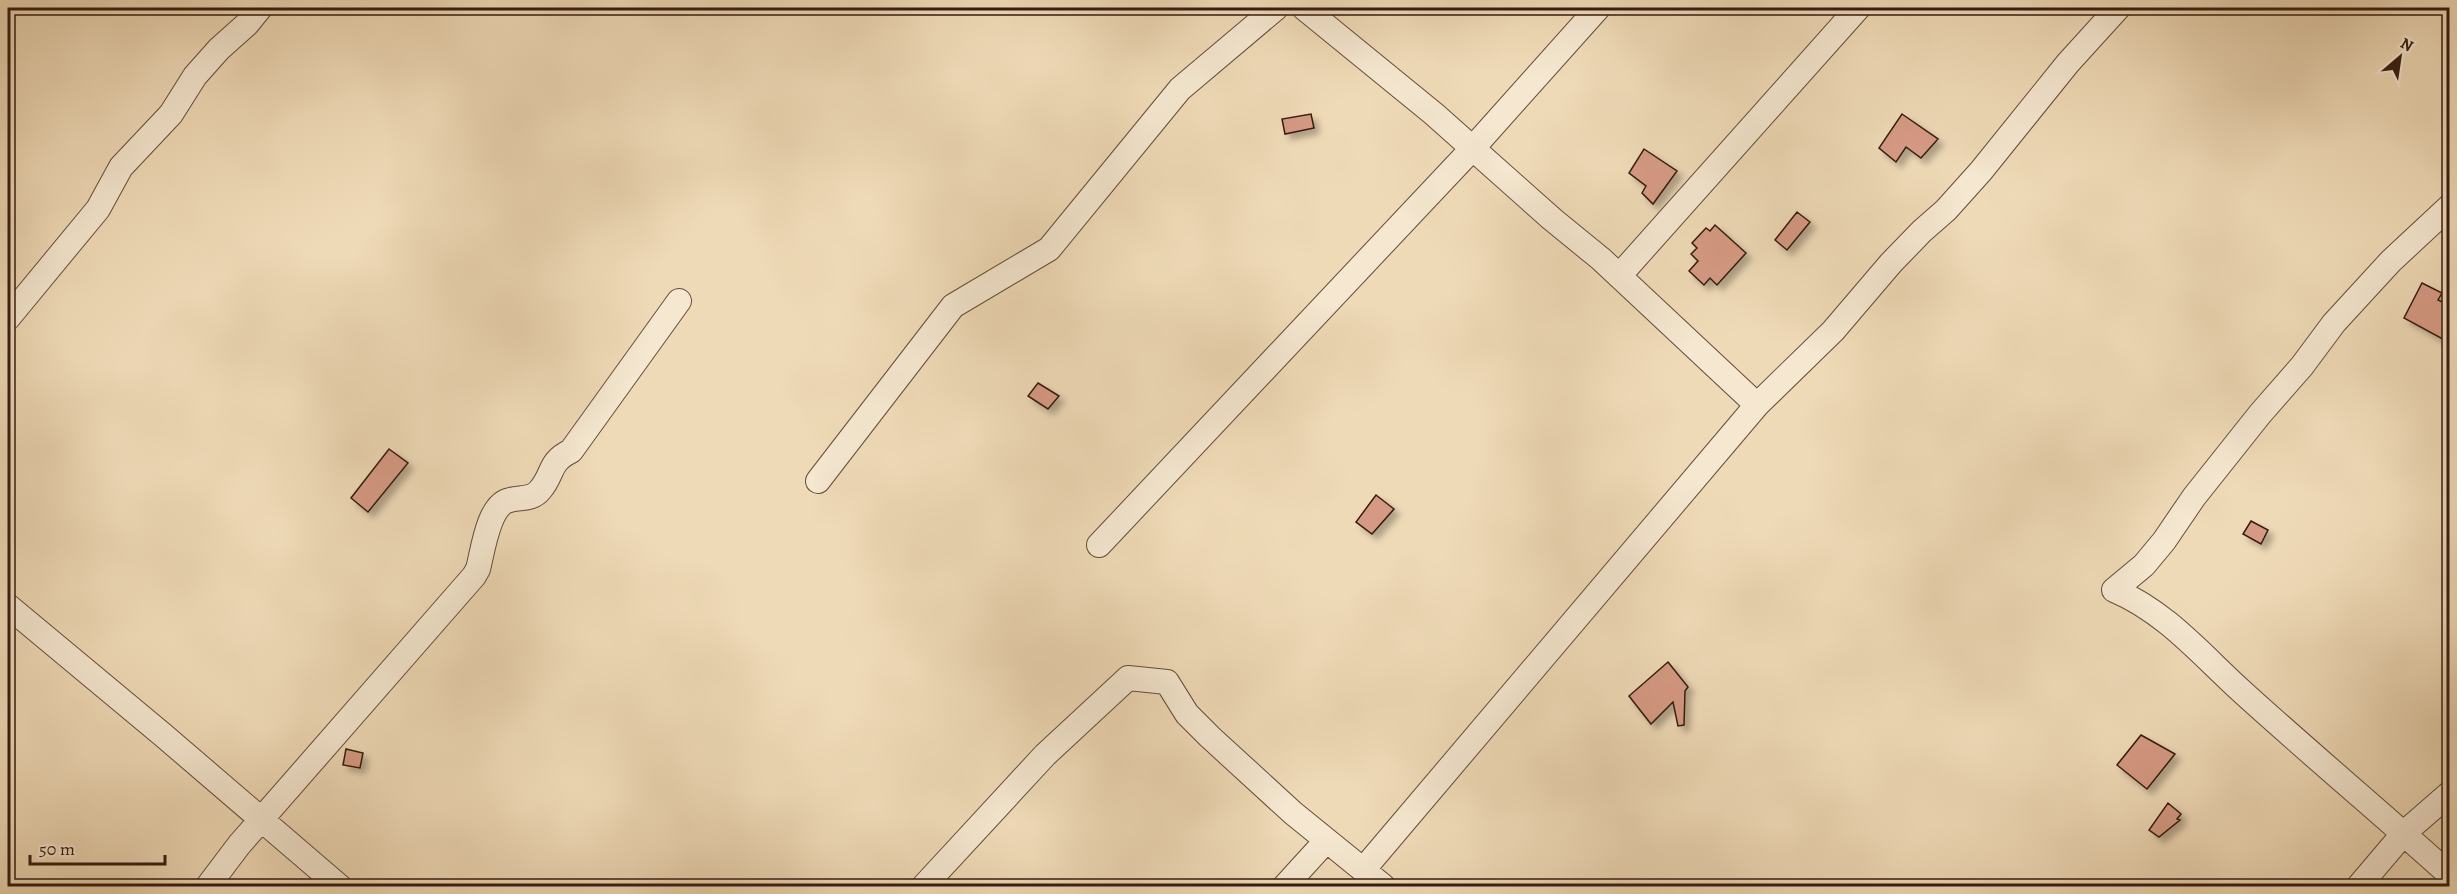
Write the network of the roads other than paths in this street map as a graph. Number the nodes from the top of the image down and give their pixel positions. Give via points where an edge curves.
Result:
1 (260, 8) edge
2 (1276, 8) edge
3 (1304, 8) edge
4 (1598, 8) edge
5 (1858, 8) edge
6 (2118, 8) edge
7 (1472, 148) junction
8 (2450, 206) edge
9 (1619, 276) junction
10 (679, 301) dead end
11 (8, 318) edge
12 (1756, 405) junction
13 (818, 481) dead end
14 (1098, 545) dead end
15 (8, 606) edge
16 (2450, 794) edge
17 (262, 821) junction
18 (2403, 833) junction
19 (1326, 841) junction
20 (1363, 870) junction
21 (2450, 875) edge
22 (208, 886) edge
23 (339, 886) edge
24 (924, 886) edge
25 (1285, 886) edge
26 (1383, 886) edge
27 (2359, 886) edge

1 - 11 street via 195,76 171,114 121,167 98,209
2 - 13 street via 1180,89 1049,249 953,306
3 - 7 street
4 - 7 street
5 - 9 street
6 - 12 street via 1947,210 1914,239 1833,331
7 - 9 street
7 - 14 street
8 - 18 street via 2391,261 2334,323 2194,497 2145,565 2114,590 2160,616
9 - 12 street
10 - 17 street via 572,451 556,460 539,493 499,504 474,576
12 - 20 street
15 - 17 street
16 - 18 street
17 - 22 street
17 - 23 street
18 - 21 street
18 - 27 street
19 - 20 street
19 - 24 street via 1187,714 1167,682 1128,678 1046,755
19 - 25 street
20 - 26 street

